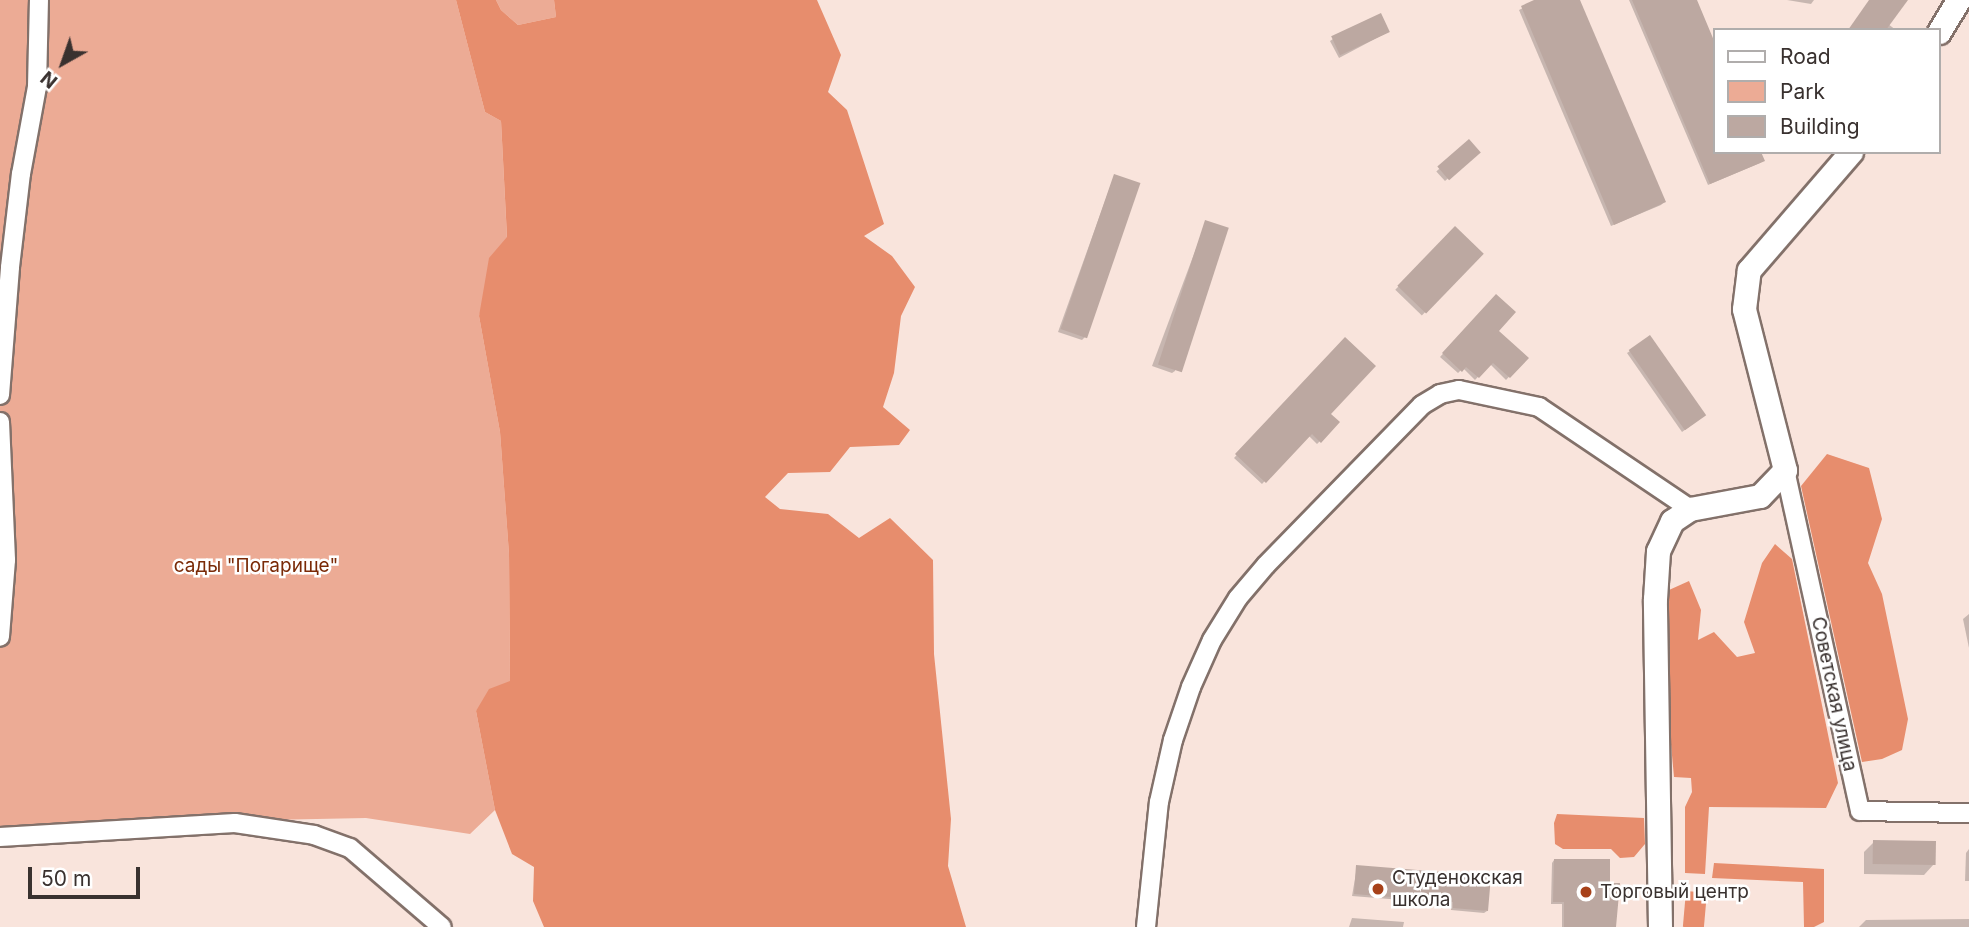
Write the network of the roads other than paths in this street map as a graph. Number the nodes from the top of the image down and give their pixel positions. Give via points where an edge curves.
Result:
1 (38, 0) edge
2 (1958, 0) edge
3 (1941, 29) edge
4 (1849, 154) edge
5 (0, 395) edge
6 (0, 422) edge
7 (1785, 470) junction
8 (1690, 509) junction
9 (0, 637) edge
10 (1969, 813) edge
11 (0, 838) edge
12 (442, 927) edge
13 (1146, 927) edge
14 (1660, 927) edge

1 - 5 street via 37,87 11,253
2 - 3 street
4 - 7 street via 1749,270 1744,309
6 - 9 street via 6,560
7 - 8 street via 1760,496
7 - 10 street, Советская улица via 1860,811
8 - 13 street via 1539,407 1459,390 1422,405 1266,565 1212,640 1173,740 1158,802
8 - 14 street via 1672,521 1658,551 1654,599
11 - 12 street via 235,823 314,835 350,848

